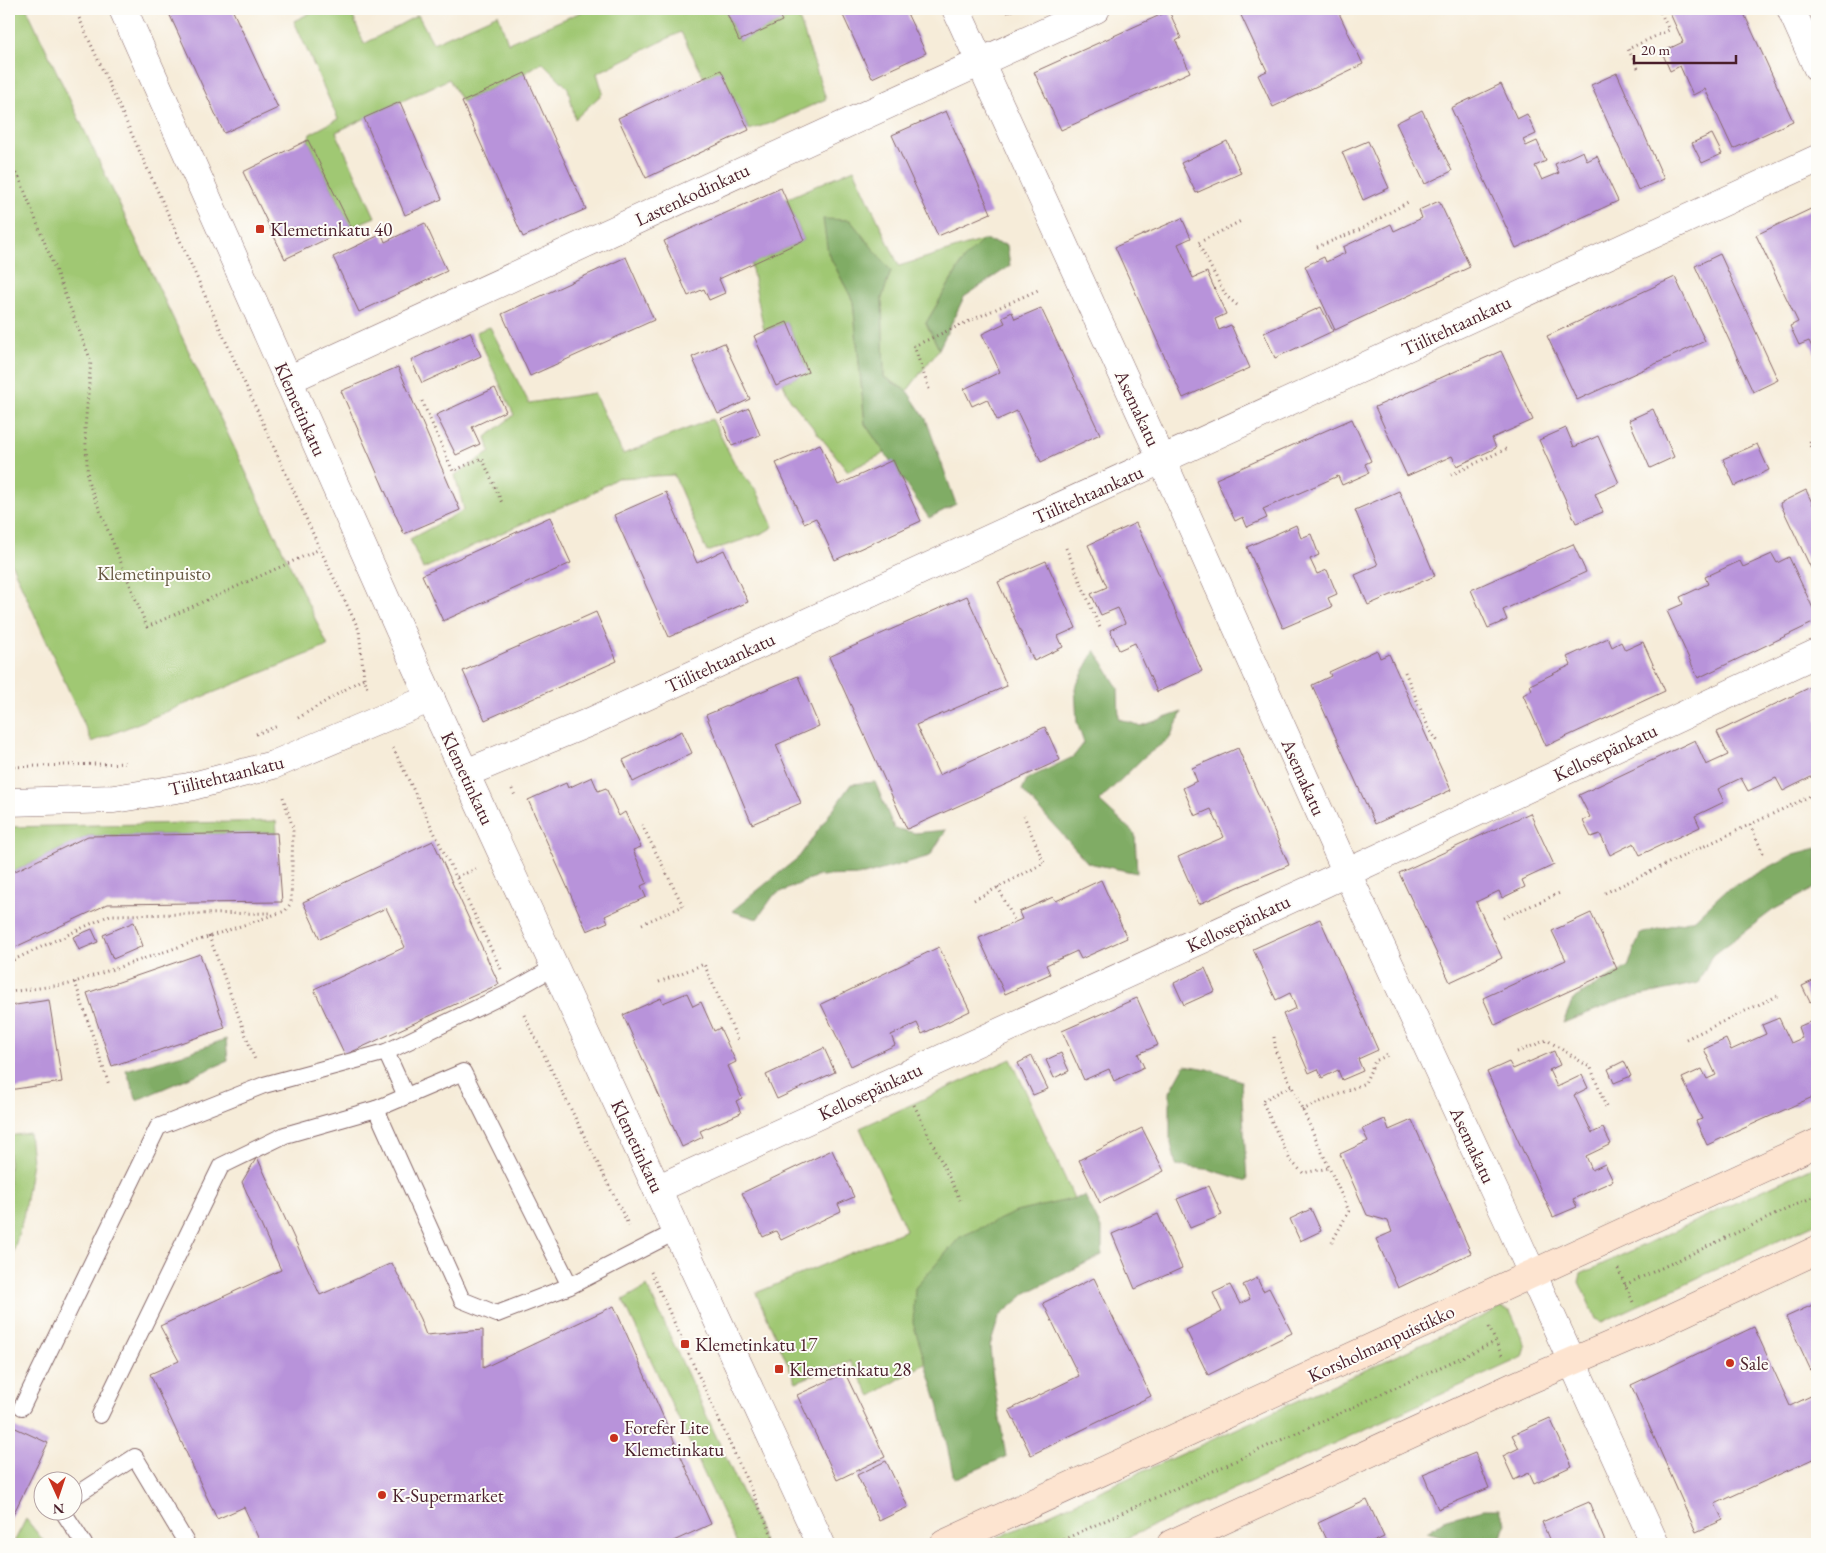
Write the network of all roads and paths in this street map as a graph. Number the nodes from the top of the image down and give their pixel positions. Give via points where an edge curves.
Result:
1 (75, 9) edge
2 (123, 9) edge
3 (956, 9) edge
4 (1096, 9) edge
5 (1659, 9) edge
6 (1791, 9) edge
7 (980, 62) junction
8 (1817, 67) edge
9 (1638, 68) dead end
10 (1817, 159) edge
11 (9, 166) edge
12 (1408, 202) dead end
13 (1241, 221) dead end
14 (1317, 247) dead end
15 (1038, 290) dead end
16 (1238, 305) dead end
17 (288, 380) junction
18 (929, 389) dead end
19 (422, 402) dead end
20 (1817, 434) edge
21 (1508, 448) dead end
22 (1162, 460) junction
23 (1817, 461) edge
24 (1451, 475) dead end
25 (502, 503) dead end
26 (1066, 548) dead end
27 (320, 549) junction
28 (1101, 630) dead end
29 (1817, 654) edge
30 (1405, 672) dead end
31 (431, 698) junction
32 (297, 718) dead end
33 (280, 725) dead end
34 (254, 735) dead end
35 (1439, 743) dead end
36 (395, 753) dead end
37 (135, 762) dead end
38 (274, 766) junction
39 (9, 767) edge
40 (466, 773) junction
41 (1817, 793) edge
42 (9, 802) edge
43 (1024, 816) dead end
44 (642, 825) dead end
45 (1750, 825) junction
46 (1764, 855) dead end
47 (1346, 873) junction
48 (998, 887) junction
49 (1562, 892) dead end
50 (1605, 893) dead end
51 (974, 900) dead end
52 (276, 913) junction
53 (1503, 918) dead end
54 (1014, 922) dead end
55 (642, 924) dead end
56 (209, 936) junction
57 (9, 962) edge
58 (555, 967) junction
59 (75, 982) junction
60 (659, 982) dead end
61 (512, 991) junction
62 (9, 992) edge
63 (1777, 996) dead end
64 (1274, 1037) dead end
65 (1686, 1039) dead end
66 (738, 1043) dead end
67 (386, 1052) junction
68 (1517, 1052) dead end
69 (1388, 1055) dead end
70 (899, 1078) junction
71 (109, 1085) dead end
72 (264, 1085) junction
73 (1291, 1086) junction
74 (406, 1096) junction
75 (1606, 1107) dead end
76 (376, 1109) junction
77 (1302, 1110) junction
78 (1817, 1143) edge
79 (1329, 1168) junction
80 (657, 1189) junction
81 (1817, 1196) edge
82 (960, 1200) dead end
83 (677, 1231) junction
84 (1332, 1242) dead end
85 (641, 1250) junction
86 (1817, 1250) edge
87 (1617, 1268) dead end
88 (1533, 1274) junction
89 (1625, 1285) junction
90 (570, 1286) junction
91 (1635, 1307) dead end
92 (1488, 1324) dead end
93 (1495, 1342) junction
94 (1572, 1362) junction
95 (1506, 1364) dead end
96 (22, 1407) dead end
97 (100, 1415) dead end
98 (82, 1491) edge
99 (68, 1520) edge
100 (84, 1544) edge
101 (187, 1544) edge
102 (776, 1544) edge
103 (821, 1544) edge
104 (944, 1544) edge
105 (1054, 1544) edge
106 (1171, 1544) edge
107 (1655, 1544) edge

1 - 27 path
2 - 17 street, Klemetinkatu
3 - 7 street, Asemakatu
4 - 7 street, Lastenkodinkatu
5 - 9 path via 1669,30 1628,49
6 - 8 street
7 - 17 street, Lastenkodinkatu
7 - 22 street, Asemakatu
10 - 22 street, Tiilitehtaankatu
11 - 27 path via 19,177 91,361 85,428 88,481 147,627
12 - 14 path via 1359,230
13 - 16 path via 1198,243 1226,296
15 - 18 path via 914,346
17 - 31 street, Klemetinkatu
19 - 25 path via 453,471 482,458
20 - 23 path via 1809,444
21 - 24 path
22 - 40 street, Tiilitehtaankatu via 562,734
22 - 47 street, Asemakatu
26 - 28 path
27 - 32 path via 360,630 364,678
29 - 47 street, Kellosepänkatu
30 - 35 path via 1429,729
31 - 38 street, Tiilitehtaankatu
31 - 40 street, Klemetinkatu
33 - 34 path
36 - 61 path
37 - 39 path
38 - 42 street, Tiilitehtaankatu via 189,787 114,799
38 - 52 path via 293,828 290,903 285,910
40 - 58 street, Klemetinkatu
41 - 45 path
43 - 48 path via 1044,863
44 - 55 path via 683,906
45 - 46 path
45 - 50 path
47 - 70 street, Kellosepänkatu
47 - 88 street, Asemakatu
48 - 51 path
48 - 54 path
49 - 53 path
52 - 56 path
52 - 57 path via 110,914
56 - 59 path
56 - 72 path
58 - 61 lane
58 - 80 street, Klemetinkatu
59 - 62 path
59 - 71 path
60 - 66 path via 704,964
61 - 67 lane
61 - 85 path
63 - 65 path
64 - 73 path via 1276,1052
67 - 72 lane
67 - 74 lane
68 - 75 path via 1547,1040 1562,1049 1591,1068
69 - 77 path via 1375,1061 1365,1083
70 - 80 street, Kellosepänkatu
70 - 82 path
72 - 96 lane via 158,1127
73 - 77 path
73 - 79 path via 1262,1101 1290,1160 1303,1173
74 - 76 lane
74 - 90 lane via 463,1072
76 - 90 lane via 462,1300 497,1314
76 - 97 lane via 284,1135 221,1166
77 - 79 path
78 - 88 main road, Korsholmanpuistikko
79 - 84 path via 1349,1211
80 - 83 street, Klemetinkatu
81 - 89 path
83 - 85 lane
83 - 103 street, Klemetinkatu
85 - 90 lane
85 - 102 path
86 - 94 main road
87 - 89 path
88 - 94 street, Asemakatu
88 - 104 main road, Korsholmanpuistikko
89 - 91 path
92 - 93 path
93 - 95 path
93 - 105 path
94 - 106 main road
94 - 107 street, Asemakatu
98 - 101 lane via 135,1457
99 - 100 lane

